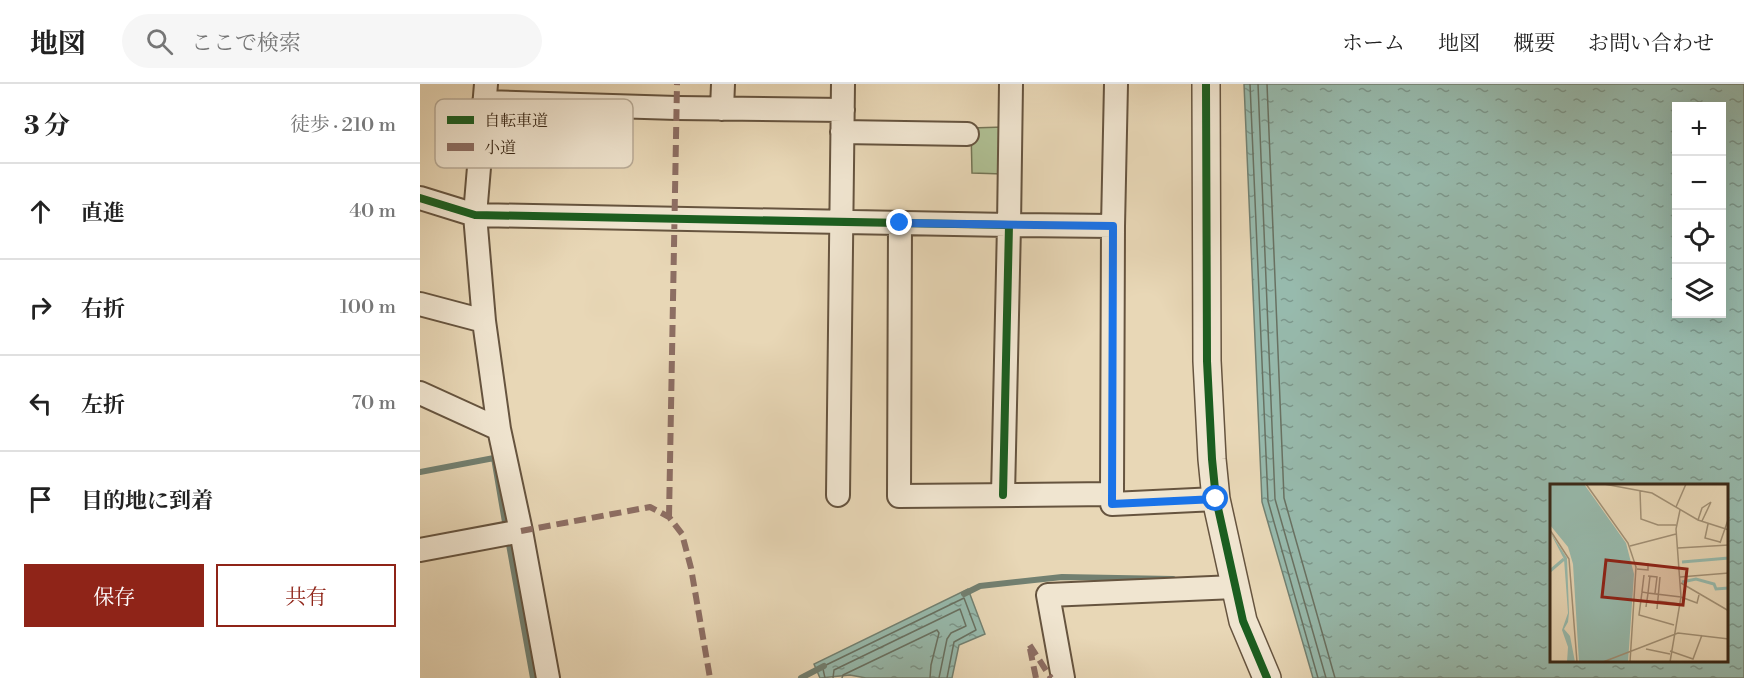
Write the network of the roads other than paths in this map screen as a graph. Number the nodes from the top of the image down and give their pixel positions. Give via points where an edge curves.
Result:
1 (723, 84) edge
2 (843, 84) edge
3 (1011, 84) edge
4 (1116, 84) edge
5 (1206, 84) edge
6 (485, 93) edge
7 (574, 99) edge
8 (633, 103) edge
9 (722, 109) junction
10 (842, 121) junction
11 (967, 134) dead end
12 (479, 168) edge
13 (420, 198) edge
14 (475, 215) junction
15 (841, 221) junction
16 (900, 223) junction
17 (1009, 225) junction
18 (1113, 226) junction
19 (420, 304) edge
20 (484, 321) junction
21 (420, 393) edge
22 (498, 429) junction
23 (838, 495) dead end
24 (1002, 495) junction
25 (1112, 495) junction
26 (1216, 499) junction
27 (521, 531) junction
28 (420, 550) edge
29 (1234, 587) junction
30 (548, 678) edge
31 (1063, 678) edge
32 (1267, 678) edge

1 - 9 street
2 - 10 street
3 - 17 street
4 - 18 street
5 - 26 street via 1207,361
6 - 7 street
8 - 9 street
9 - 10 street
10 - 11 street
10 - 15 street
12 - 14 street
13 - 14 street
14 - 15 street
14 - 20 street
15 - 16 street
15 - 23 street
16 - 17 street
16 - 24 street via 899,496
17 - 18 street
17 - 24 street
18 - 25 street
19 - 20 street
20 - 22 street
21 - 22 street
22 - 27 street
24 - 25 street
25 - 26 street via 1112,504
26 - 29 street
27 - 28 street
27 - 30 street
29 - 31 street via 1048,595
29 - 32 street via 1243,621

